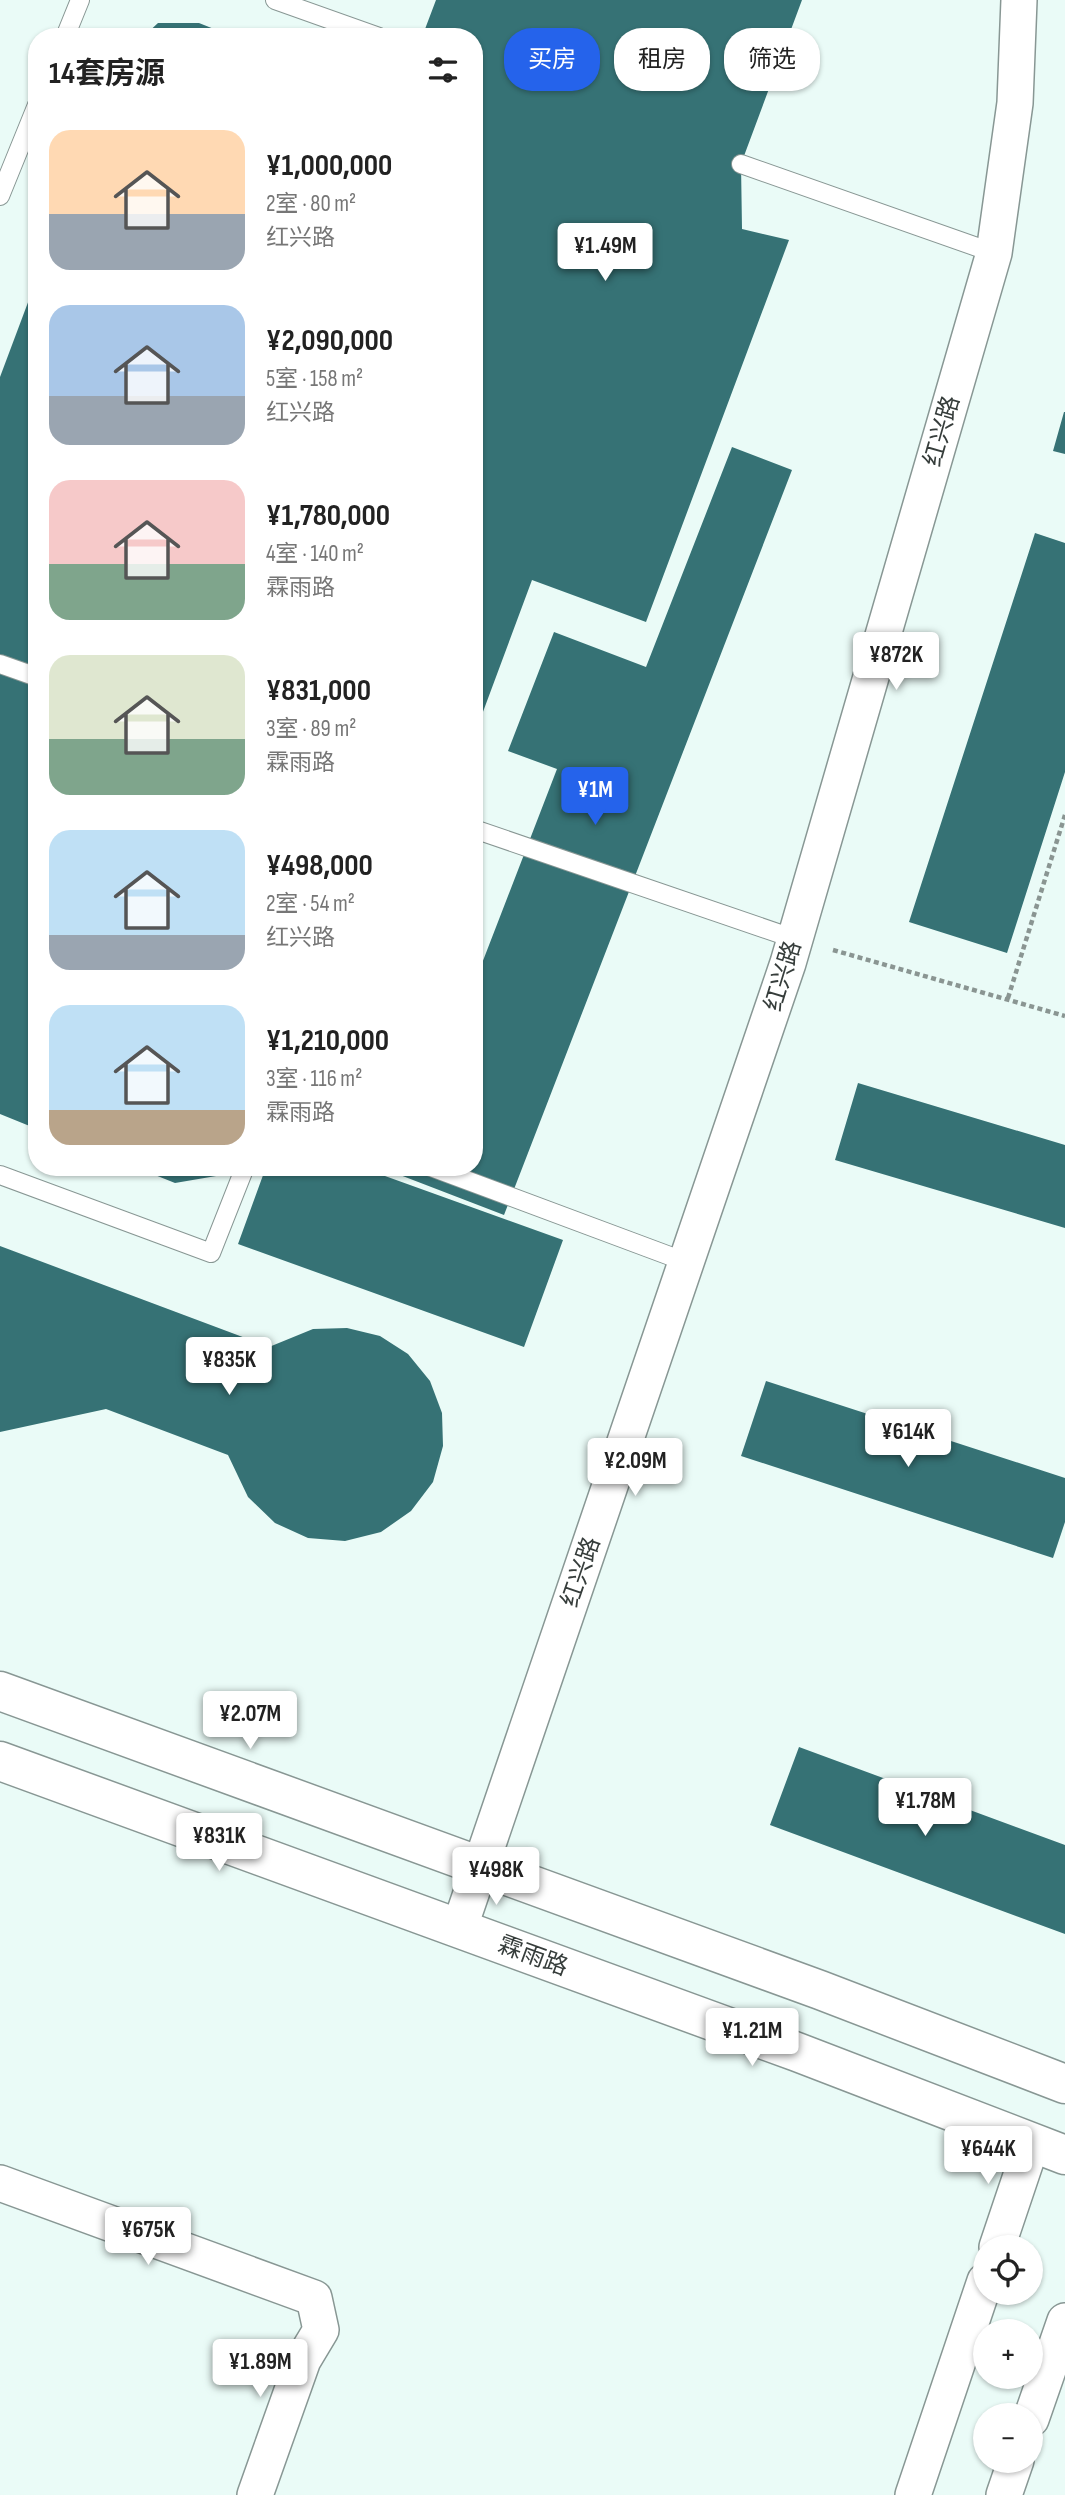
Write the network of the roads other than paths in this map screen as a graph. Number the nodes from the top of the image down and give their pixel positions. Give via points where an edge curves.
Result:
1 (79, 0) edge
2 (275, 0) edge
3 (1019, 0) edge
4 (68, 28) edge
5 (354, 28) edge
6 (28, 127) edge
7 (741, 164) dead end
8 (0, 196) edge
9 (995, 253) junction
10 (0, 664) edge
11 (28, 674) edge
12 (483, 832) edge
13 (795, 939) junction
14 (0, 1175) edge
15 (241, 1176) edge
16 (455, 1176) edge
17 (686, 1262) junction
18 (0, 1691) edge
19 (0, 1761) edge
20 (480, 1867) junction
21 (458, 1929) junction
22 (1065, 2084) edge
23 (1048, 2149) edge
24 (0, 2183) edge
25 (1003, 2235) edge
26 (977, 2305) edge
27 (1065, 2321) edge
28 (1037, 2403) edge
29 (1012, 2473) edge
30 (255, 2495) edge
31 (913, 2495) edge
32 (1004, 2495) edge

1 - 4 lane
2 - 5 lane
3 - 9 street, 红兴路 via 1015,103
6 - 8 lane
7 - 9 lane
9 - 13 street, 红兴路
10 - 11 lane
12 - 13 lane
13 - 17 street, 红兴路
14 - 15 lane via 211,1253
16 - 17 lane
17 - 20 street, 红兴路
18 - 20 main road
19 - 21 main road, 霖雨路
20 - 21 street, 红兴路
20 - 22 main road
21 - 23 main road, 霖雨路
23 - 25 street
24 - 30 street via 314,2298 321,2330 303,2360
26 - 31 street
27 - 28 street
29 - 32 street

